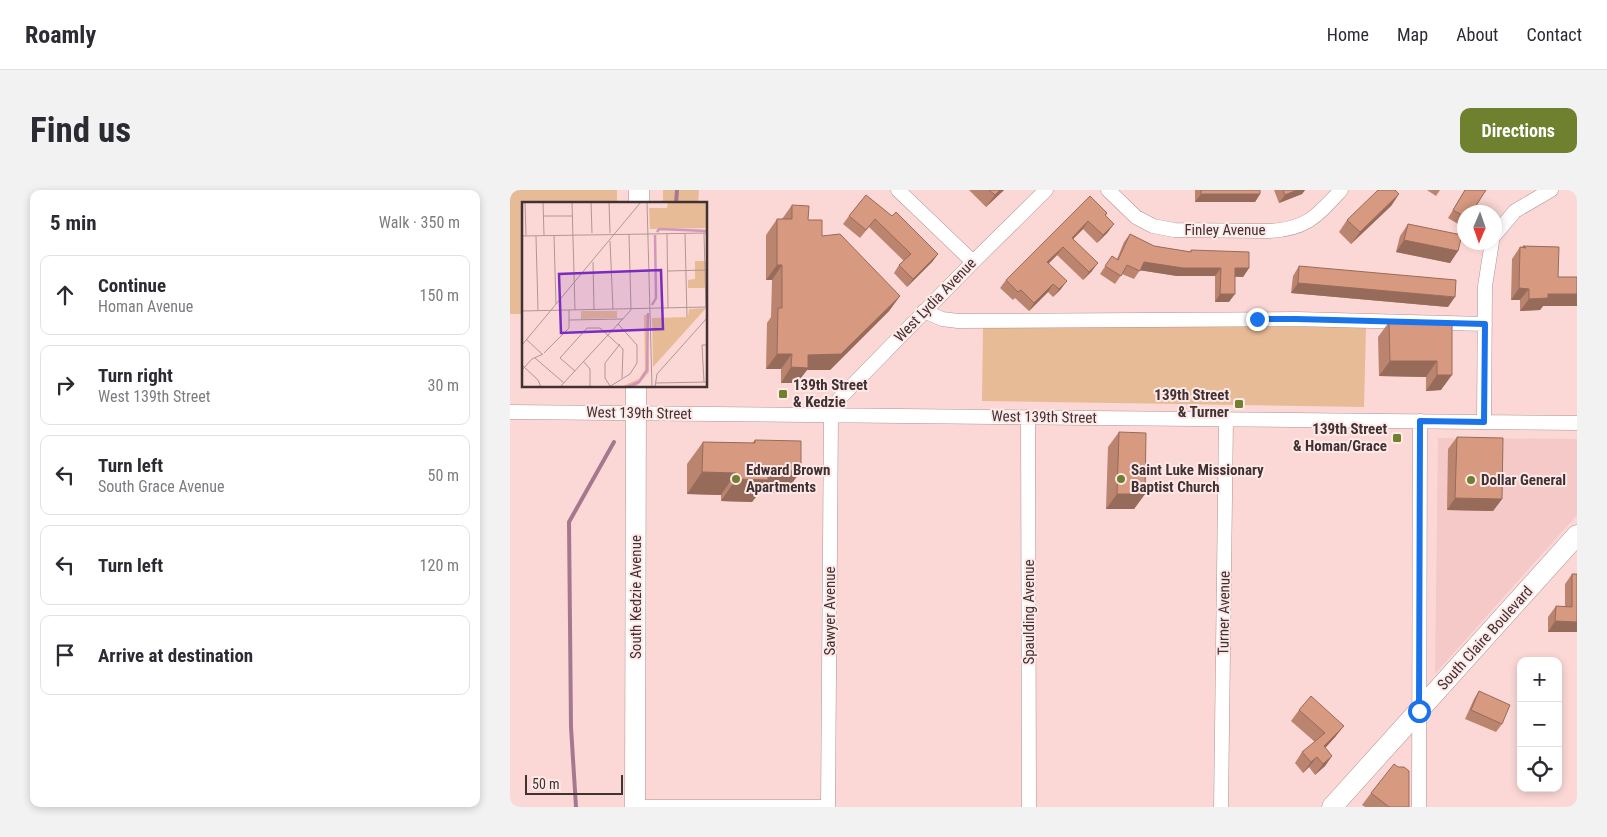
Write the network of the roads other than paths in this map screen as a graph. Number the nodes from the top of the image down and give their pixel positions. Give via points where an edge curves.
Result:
1 (898, 190) edge
2 (1046, 190) edge
3 (1108, 190) edge
4 (1341, 190) edge
5 (1551, 190) edge
6 (1502, 226) edge
7 (1491, 250) edge
8 (973, 262) junction
9 (924, 311) junction
10 (1485, 324) junction
11 (636, 388) edge
12 (510, 412) edge
13 (636, 413) junction
14 (831, 415) junction
15 (1028, 417) junction
16 (1226, 419) junction
17 (1420, 421) junction
18 (1484, 422) junction
19 (1577, 423) edge
20 (1577, 535) edge
21 (1419, 711) junction
22 (635, 807) edge
23 (828, 807) edge
24 (1029, 807) edge
25 (1222, 807) edge
26 (1332, 807) edge
27 (1419, 807) edge

1 - 8 street
2 - 8 street, West Lydia Avenue
3 - 4 street, Finley Avenue via 1136,217 1153,226 1174,230 1268,231 1303,225
5 - 6 street via 1514,211
7 - 10 street via 1485,286
8 - 9 street, West Lydia Avenue
9 - 10 street via 942,319 958,321 1296,319
9 - 14 street, West Lydia Avenue via 839,398
10 - 18 street
11 - 13 main road, South Kedzie Avenue
12 - 13 street, West 139th Street
13 - 14 street, West 139th Street
13 - 22 main road, South Kedzie Avenue
14 - 15 street, West 139th Street
14 - 23 street, Sawyer Avenue
15 - 16 street, West 139th Street
15 - 24 street, Spaulding Avenue
16 - 17 street, West 139th Street
16 - 25 street, Turner Avenue
17 - 18 street, West 139th Street
17 - 21 street
18 - 19 street, West 139th Street
20 - 21 main road, South Claire Boulevard
21 - 26 main road, South Claire Boulevard
21 - 27 street
22 - 23 street

